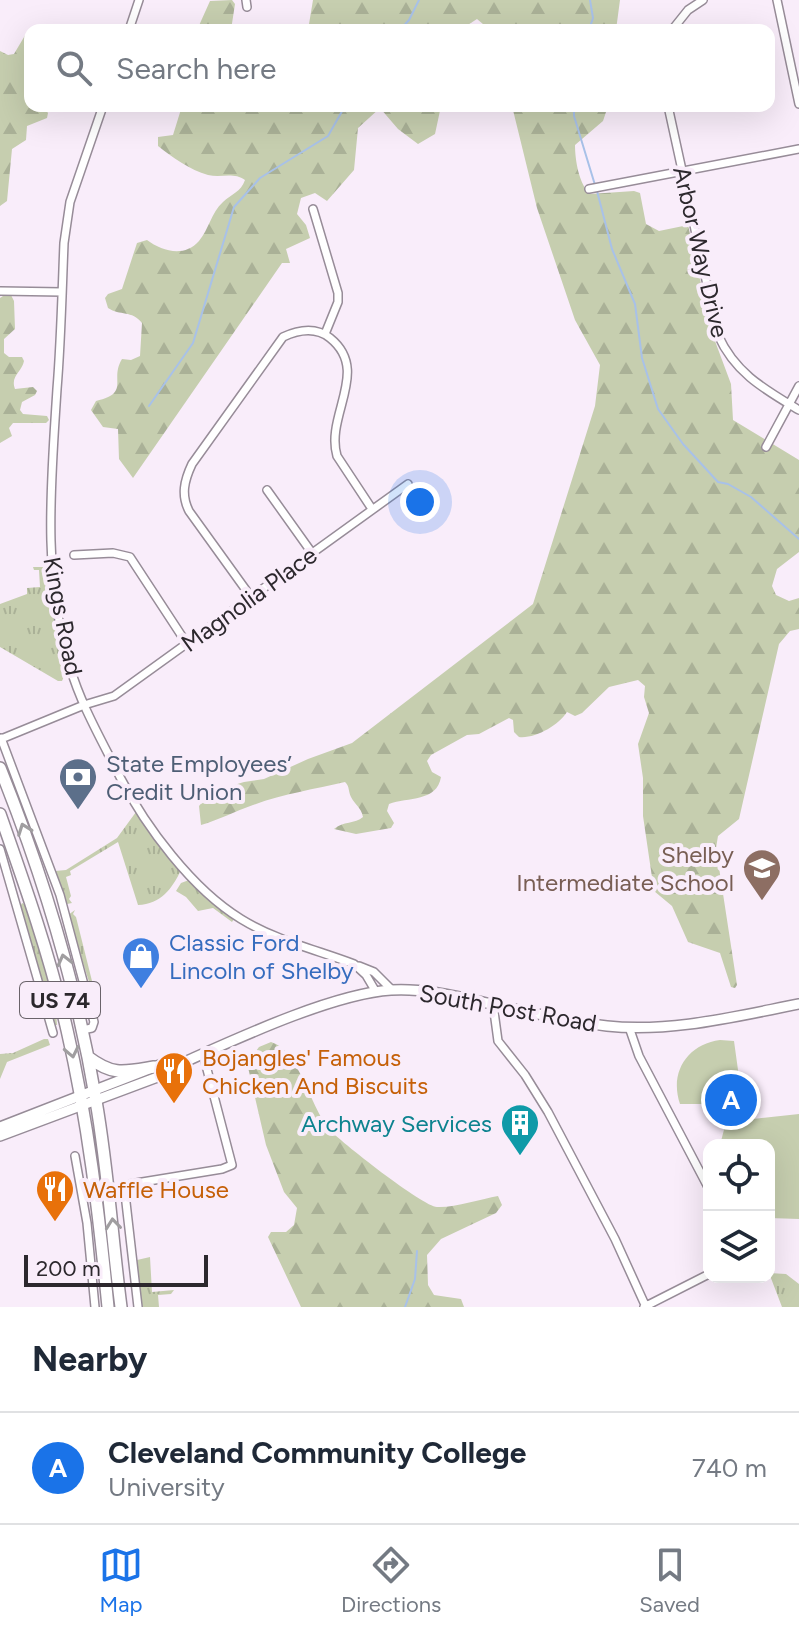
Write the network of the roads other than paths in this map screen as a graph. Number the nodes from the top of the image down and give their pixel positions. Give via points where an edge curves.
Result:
1 (139, 0) edge
2 (703, 0) edge
3 (777, 0) edge
4 (131, 24) edge
5 (677, 24) edge
6 (799, 104) edge
7 (101, 112) edge
8 (669, 112) edge
9 (799, 149) edge
10 (682, 173) junction
11 (589, 189) dead end
12 (313, 209) dead end
13 (0, 291) edge
14 (62, 292) junction
15 (325, 334) junction
16 (799, 386) edge
17 (789, 404) junction
18 (799, 410) edge
19 (766, 447) dead end
20 (408, 484) dead end
21 (267, 490) dead end
22 (372, 509) junction
23 (312, 553) junction
24 (74, 555) dead end
25 (251, 597) junction
26 (187, 644) junction
27 (84, 705) junction
28 (1, 737) edge
29 (0, 768) edge
30 (0, 814) edge
31 (0, 849) edge
32 (29, 896) junction
33 (16, 900) junction
34 (65, 915) junction
35 (53, 918) junction
36 (354, 964) junction
37 (392, 990) junction
38 (376, 992) junction
39 (493, 1004) junction
40 (799, 1004) edge
41 (629, 1027) junction
42 (82, 1030) junction
43 (53, 1033) dead end
44 (203, 1054) junction
45 (88, 1057) junction
46 (180, 1064) junction
47 (154, 1067) junction
48 (95, 1096) junction
49 (81, 1101) junction
50 (0, 1127) edge
51 (0, 1136) edge
52 (75, 1156) dead end
53 (703, 1178) edge
54 (100, 1222) junction
55 (87, 1223) junction
56 (703, 1277) edge
57 (121, 1304) edge
58 (138, 1304) edge
59 (95, 1307) edge
60 (108, 1307) edge
61 (645, 1307) edge

1 - 4 street
2 - 5 street
3 - 6 street
7 - 14 street, Kings Road via 70,202
8 - 10 street, Arbor Way Drive
9 - 10 street
10 - 11 street
10 - 17 street, Arbor Way Drive via 718,335 739,369
12 - 15 street via 338,287
13 - 14 street
14 - 27 street, Kings Road via 50,562 67,655
15 - 22 street via 344,353 348,371 334,447
15 - 25 street via 303,331 276,343 184,482 189,511
16 - 17 street
17 - 18 street, Arbor Way Drive
17 - 19 street
20 - 22 street, Magnolia Place
21 - 23 street
22 - 23 street, Magnolia Place
23 - 25 street, Magnolia Place
24 - 26 street via 130,557
25 - 26 street, Magnolia Place
26 - 27 street, Magnolia Place via 114,696
27 - 28 street, Magnolia Place
27 - 36 street, Kings Road via 143,818 210,895 257,927
28 - 34 street
35 -> 29 highway, US 74
30 - 32 highway, US 74
31 - 33 street
32 - 33 street
32 -> 49 highway, US 74
33 - 43 street
34 - 35 street
34 - 42 street via 94,1022
42 -> 35 highway, US 74
36 - 37 street, Kings Road via 371,970
36 - 38 street
37 - 38 main road, South Post Road
37 - 39 main road, South Post Road
38 - 44 main road, South Post Road via 311,1011
39 - 41 main road, South Post Road
39 - 61 street via 498,1041 548,1112
40 - 41 main road, South Post Road
41 - 53 street
42 - 45 highway, US 74
44 - 46 main road, South Post Road
44 - 58 street via 232,1165 124,1185
45 - 47 highway via 116,1073
45 - 48 highway, US 74
46 - 47 main road, South Post Road
46 - 48 main road, South Post Road via 171,1072
47 - 48 main road, South Post Road
48 - 49 main road, South Post Road
57 -> 48 highway, US 74
49 - 50 main road, South Post Road
49 - 51 main road, South Post Road
49 - 54 highway, US 74
52 - 55 street
54 - 55 street
54 - 60 highway, US 74
55 - 59 street
56 - 61 street
57 - 58 street

